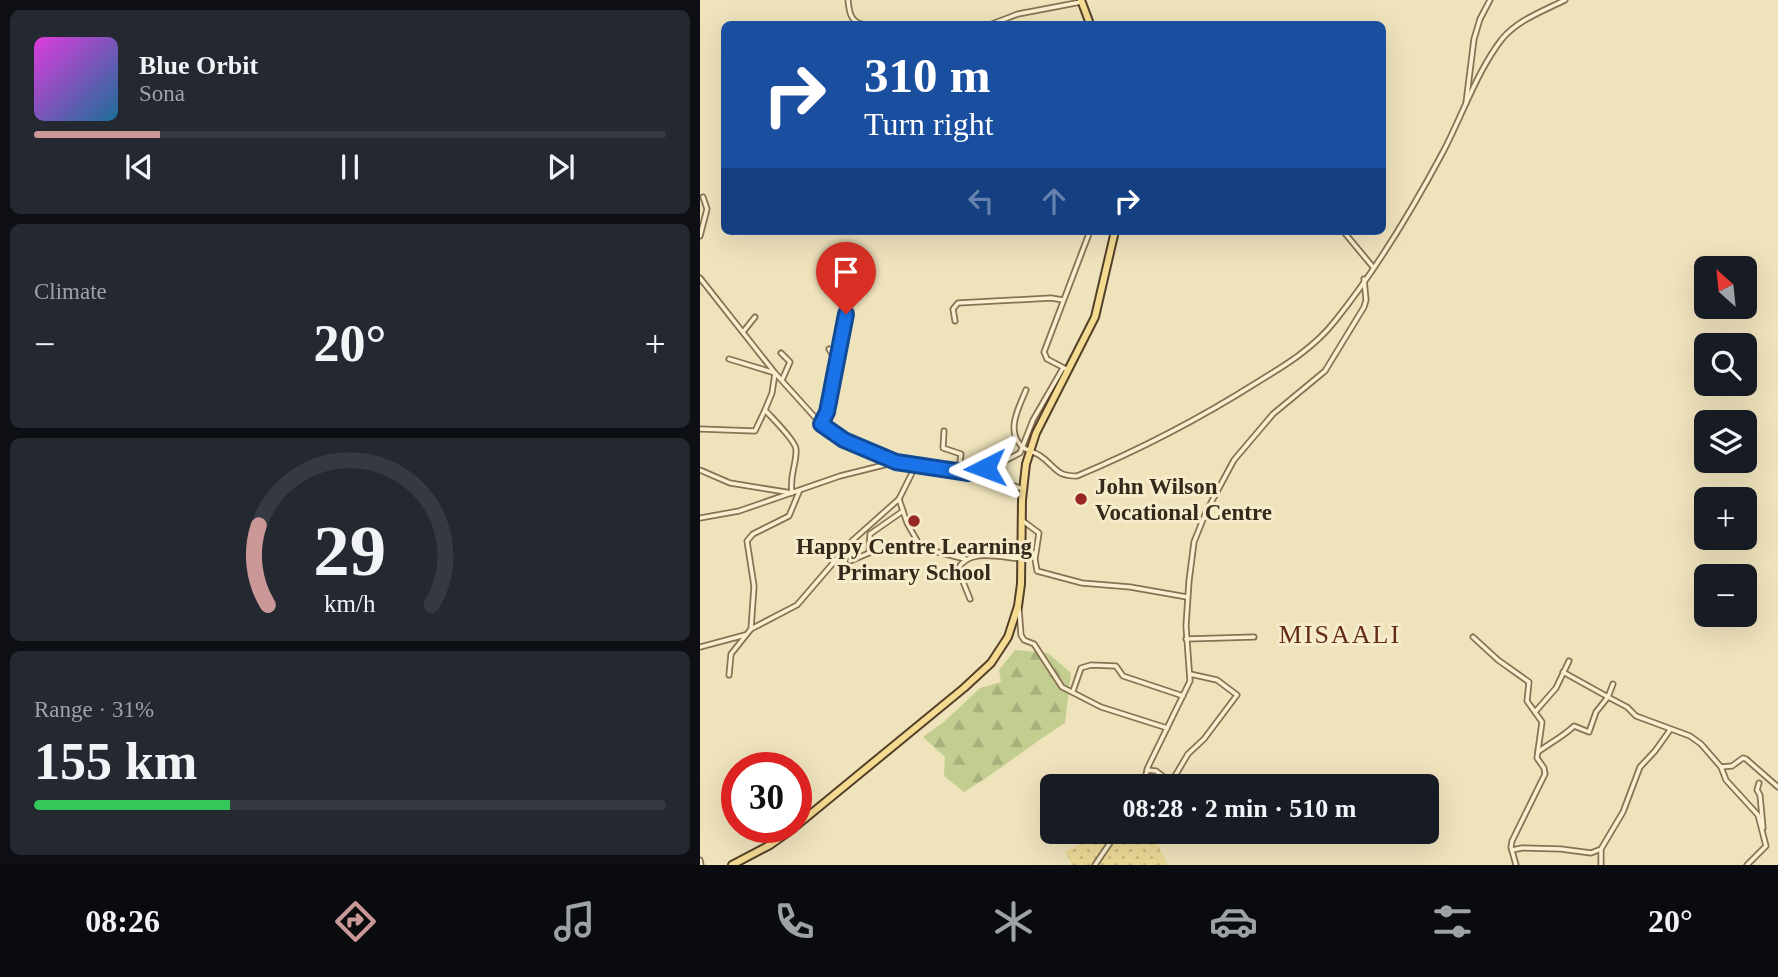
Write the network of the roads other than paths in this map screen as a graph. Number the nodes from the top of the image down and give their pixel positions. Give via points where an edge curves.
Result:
1 (849, 0) edge
2 (1490, 0) edge
3 (1565, 0) edge
4 (1079, 1) edge
5 (855, 21) edge
6 (1000, 21) edge
7 (1089, 21) edge
8 (1465, 106) junction
9 (703, 197) dead end
10 (1088, 235) edge
11 (1114, 235) edge
12 (1346, 235) edge
13 (700, 236) edge
14 (1373, 267) junction
15 (700, 278) edge
16 (1364, 279) junction
17 (835, 297) dead end
18 (1063, 300) junction
19 (755, 317) dead end
20 (955, 321) dead end
21 (743, 332) junction
22 (829, 349) dead end
23 (781, 353) dead end
24 (729, 359) dead end
25 (836, 361) junction
26 (1066, 369) junction
27 (775, 373) junction
28 (782, 380) junction
29 (1026, 390) dead end
30 (765, 410) junction
31 (821, 424) junction
32 (700, 429) edge
33 (944, 431) dead end
34 (1027, 449) junction
35 (896, 462) junction
36 (916, 465) junction
37 (700, 470) edge
38 (959, 471) junction
39 (969, 473) junction
40 (1023, 489) junction
41 (799, 492) junction
42 (792, 493) junction
43 (899, 499) junction
44 (903, 511) junction
45 (700, 518) edge
46 (1022, 520) junction
47 (965, 559) junction
48 (1023, 559) junction
49 (850, 561) dead end
50 (1187, 597) junction
51 (970, 599) dead end
52 (1018, 606) junction
53 (751, 629) junction
54 (745, 635) junction
55 (1254, 637) dead end
56 (1472, 637) dead end
57 (1186, 639) junction
58 (700, 647) edge
59 (1569, 661) dead end
60 (1563, 672) junction
61 (1189, 674) junction
62 (729, 675) dead end
63 (1613, 684) dead end
64 (1073, 691) junction
65 (1182, 696) junction
66 (1608, 698) junction
67 (1535, 712) junction
68 (1167, 728) junction
69 (1670, 730) junction
70 (1537, 753) junction
71 (1721, 767) junction
72 (1147, 770) junction
73 (1146, 774) edge
74 (1759, 783) dead end
75 (1778, 787) edge
76 (1746, 803) junction
77 (1760, 807) junction
78 (812, 813) edge
79 (1762, 828) junction
80 (773, 843) edge
81 (1109, 844) edge
82 (1601, 849) junction
83 (1512, 850) junction
84 (732, 865) edge
85 (1095, 865) edge
86 (1516, 865) edge
87 (1601, 865) edge
88 (1746, 865) edge

1 - 5 street
2 - 8 street via 1474,39
3 - 8 street via 1503,38
4 - 6 street
4 - 7 main road
8 - 14 street via 1422,190
9 - 13 street via 707,209
10 - 18 street
11 - 26 main road via 1100,304
12 - 14 street
14 - 16 street
15 - 21 street
16 - 34 street via 1335,321 1308,348 1194,421 1077,476 1056,472
16 - 50 street via 1364,307 1330,364 1273,414 1221,483 1194,542
17 - 25 street via 846,314
18 - 20 street via 958,303 952,311
18 - 26 street via 1044,355
19 - 21 street
21 - 27 street
22 - 25 street
23 - 28 street via 790,362
24 - 27 street
25 - 31 street
26 - 34 main road
27 - 28 street
27 - 30 street
28 - 31 street
29 - 34 street via 1014,419 1016,436
30 - 32 street via 755,431
30 - 42 street via 794,442
31 - 35 street via 844,440
33 - 38 street via 943,448 961,454
34 - 39 street via 998,465
34 - 40 main road
35 - 36 street
35 - 41 street
36 - 38 street
36 - 43 street
37 - 42 street via 730,483
38 - 39 street
39 - 40 street
40 - 46 main road
41 - 42 street
41 - 53 street via 789,516 747,541 754,586
42 - 45 street
43 - 44 street
43 - 53 street via 853,540 794,609
44 - 47 street via 923,551
44 - 49 street via 870,534 869,552
46 - 48 main road
46 - 50 street via 1039,533 1037,572
47 - 48 street via 977,555
47 - 51 street via 958,569
48 - 52 main road
50 - 57 street
52 - 64 street via 1024,640 1034,644 1060,684
52 - 78 main road via 1003,646 979,674
53 - 54 street
54 - 58 street
54 - 62 street via 730,654
55 - 57 street
56 - 67 street via 1529,682 1527,701
57 - 61 street
59 - 60 street
60 - 66 street
60 - 67 street
61 - 65 street
61 - 72 street via 1217,680 1237,695 1188,754 1172,781
63 - 66 street
64 - 65 street via 1081,668 1104,664 1116,666 1123,676
64 - 68 street via 1101,707
65 - 68 street
66 - 69 street
66 - 70 street via 1596,712 1589,732 1574,726
67 - 70 street via 1542,722
68 - 72 street
69 - 71 street via 1690,736
69 - 82 street via 1642,763 1623,812
70 - 83 street via 1545,774 1512,841
71 - 75 street via 1746,759
71 - 76 street
72 - 73 street
74 - 77 street
76 - 77 street
76 - 79 street via 1756,811
77 - 79 street
79 - 88 street via 1766,846
80 - 84 main road
81 - 85 street
82 - 83 street via 1591,853
82 - 87 street
83 - 86 street

